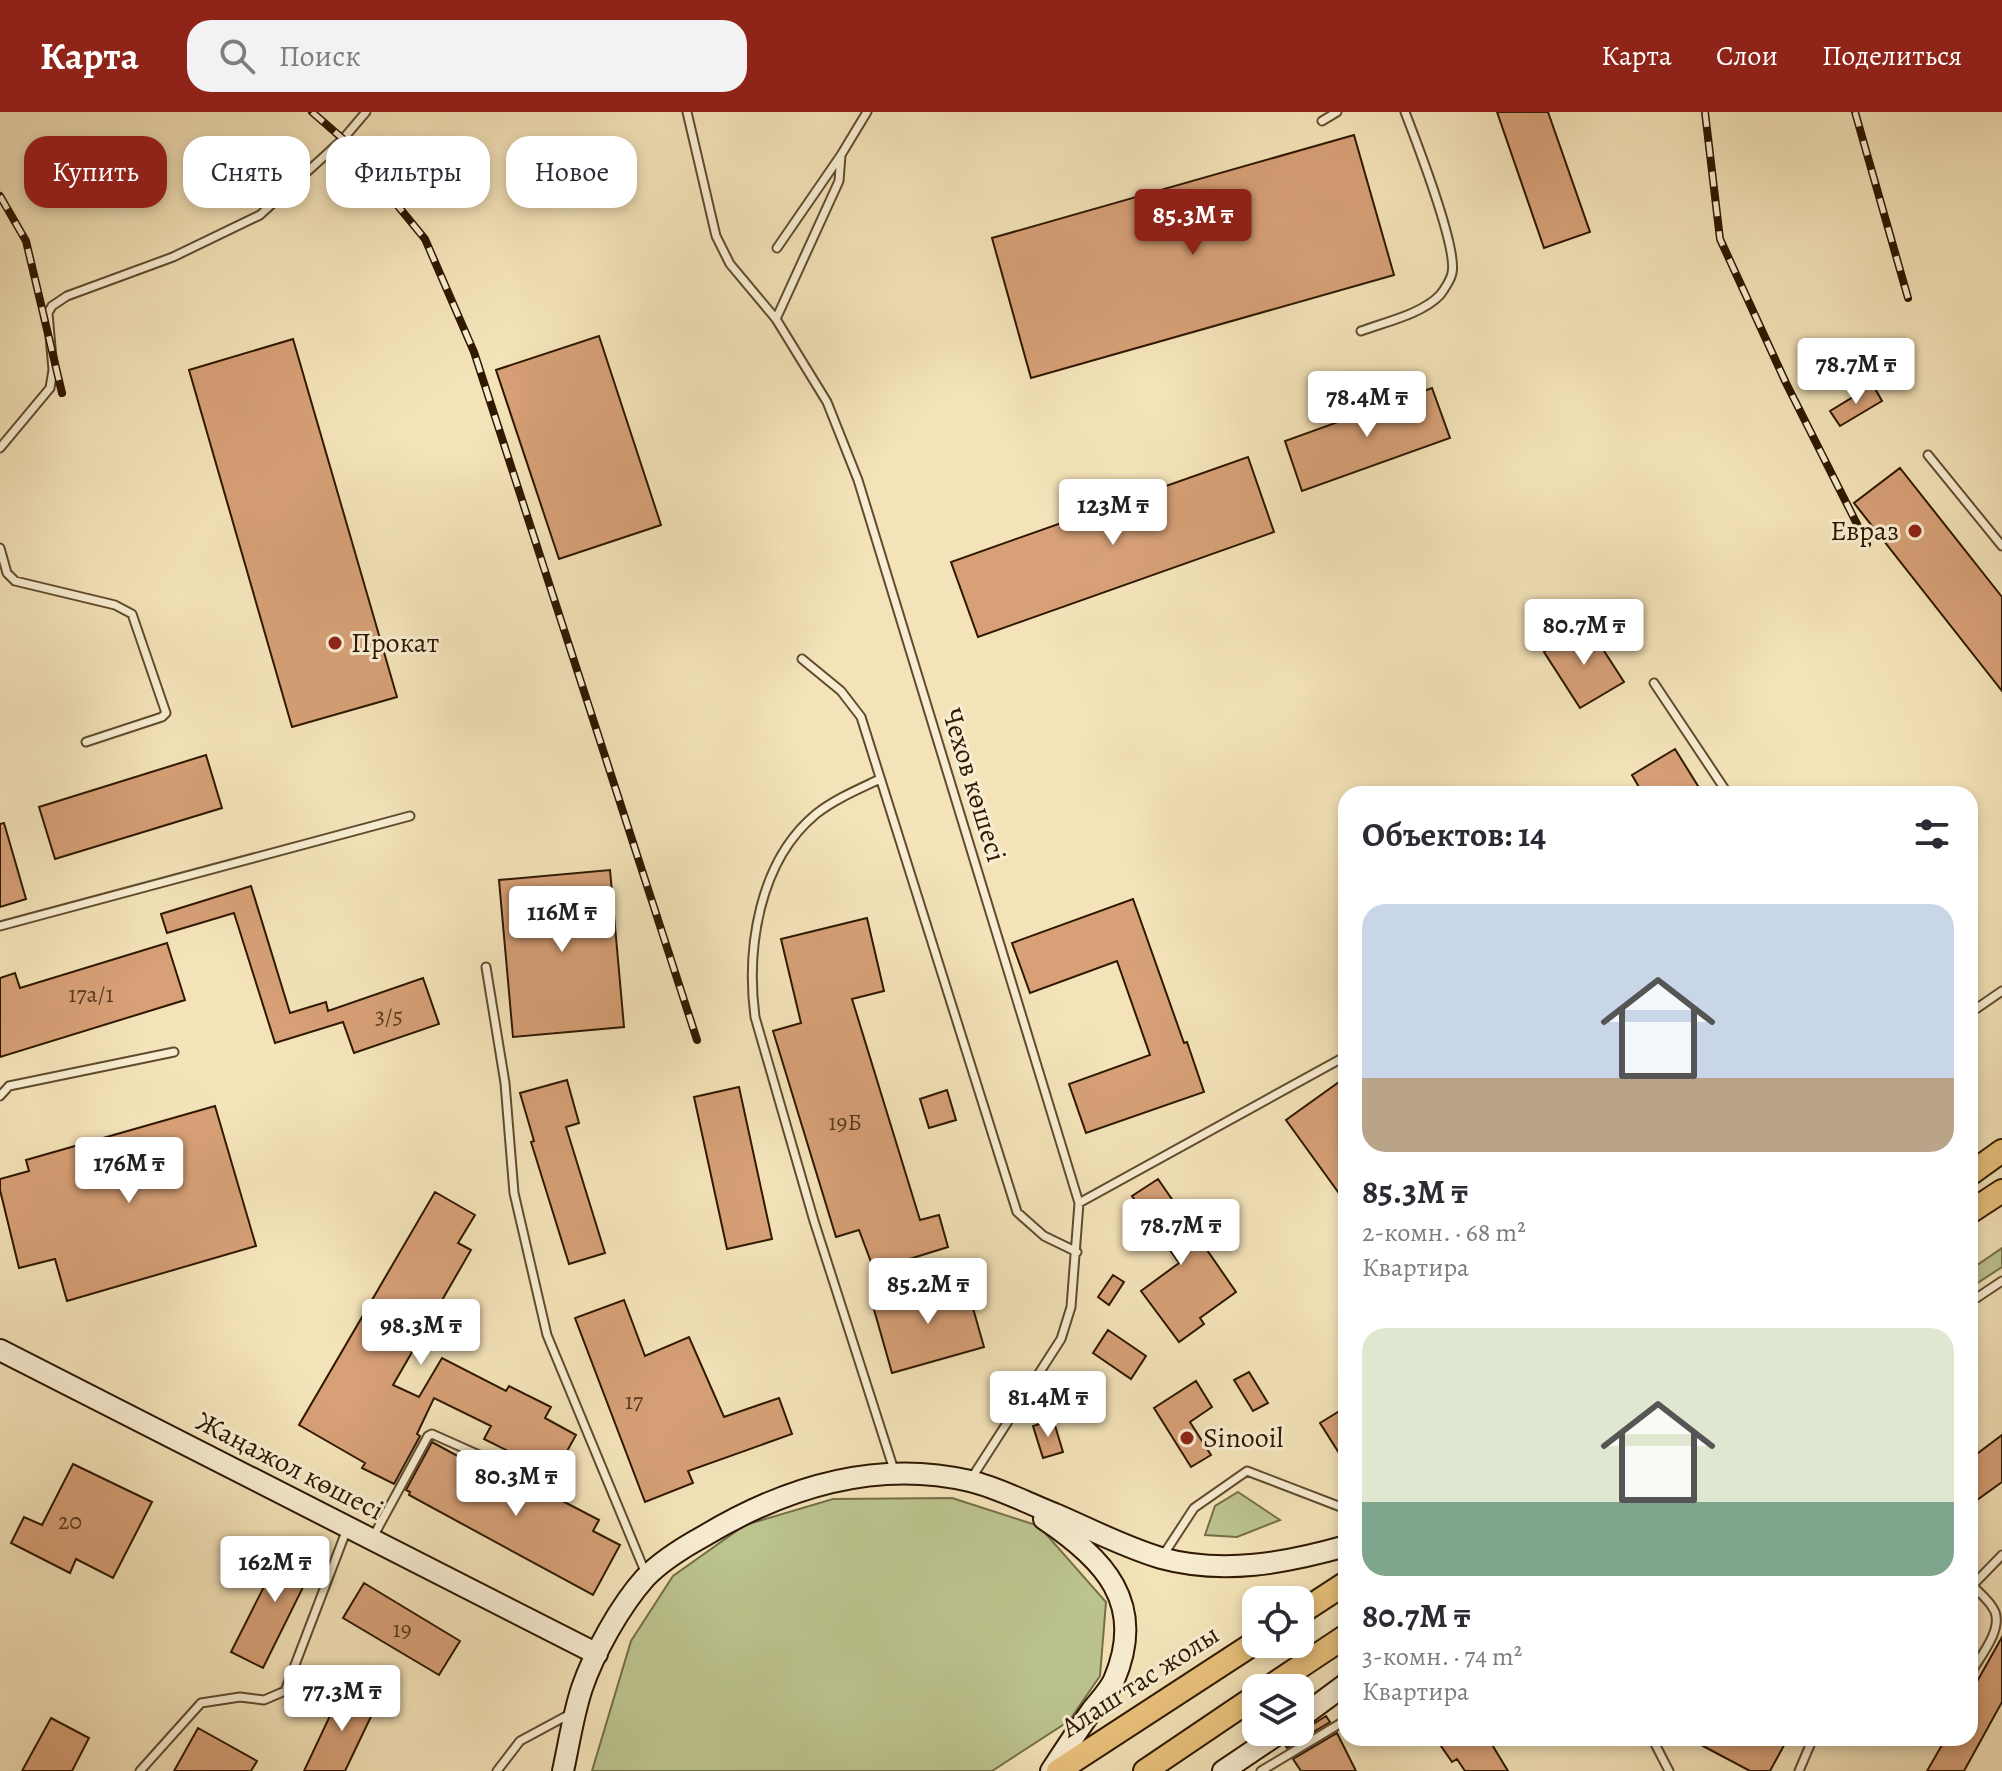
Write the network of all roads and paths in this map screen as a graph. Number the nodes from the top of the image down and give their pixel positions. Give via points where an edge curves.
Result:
1 (366, 112) edge
2 (687, 112) edge
3 (867, 112) edge
4 (1337, 112) edge
5 (1405, 112) edge
6 (1322, 121) dead end
7 (841, 155) junction
8 (777, 248) dead end
9 (776, 319) junction
10 (1361, 331) dead end
11 (0, 448) edge
12 (1928, 455) dead end
13 (2002, 546) edge
14 (0, 548) edge
15 (802, 659) dead end
16 (1654, 683) dead end
17 (86, 742) dead end
18 (880, 779) junction
19 (1723, 786) edge
20 (410, 816) dead end
21 (0, 926) edge
22 (486, 967) dead end
23 (2002, 991) edge
24 (1978, 1008) edge
25 (174, 1052) dead end
26 (1338, 1060) edge
27 (0, 1096) edge
28 (2002, 1151) edge
29 (1978, 1168) edge
30 (2002, 1191) edge
31 (1079, 1203) junction
32 (1978, 1207) edge
33 (1077, 1252) junction
34 (2002, 1281) edge
35 (1978, 1297) edge
36 (0, 1350) edge
37 (894, 1472) junction
38 (970, 1481) junction
39 (551, 1487) dead end
40 (1007, 1494) junction
41 (1338, 1506) edge
42 (348, 1527) junction
43 (372, 1538) junction
44 (1338, 1548) edge
45 (2002, 1555) edge
46 (1161, 1558) junction
47 (647, 1576) junction
48 (1978, 1578) edge
49 (1338, 1588) edge
50 (1978, 1592) edge
51 (1314, 1604) edge
52 (1338, 1641) edge
53 (1242, 1651) edge
54 (597, 1654) junction
55 (1978, 1660) edge
56 (1289, 1674) edge
57 (1338, 1690) edge
58 (1242, 1705) edge
59 (1314, 1708) edge
60 (576, 1711) junction
61 (1338, 1725) edge
62 (1264, 1746) edge
63 (1656, 1746) edge
64 (1810, 1746) edge
65 (1240, 1765) edge
66 (140, 1771) edge
67 (497, 1771) edge
68 (563, 1771) edge
69 (1051, 1771) edge
70 (1058, 1771) edge
71 (1145, 1771) edge
72 (1223, 1771) edge
73 (1261, 1771) edge
74 (1669, 1771) edge
75 (1799, 1771) edge

1 - 11 lane via 260,215 52,306 50,388
2 - 9 lane, Чехов көшесі via 716,236 730,264
3 - 7 lane
4 - 6 lane
5 - 10 lane via 1429,175 1452,273 1428,305
7 - 8 lane
7 - 9 lane via 839,181
9 - 31 lane, Чехов көшесі via 827,402 858,480
12 - 13 lane
14 - 17 lane via 15,581 115,605 132,614 166,713
15 - 18 lane via 841,691 861,717
16 - 19 lane
18 - 33 lane via 1017,1212 1044,1236
18 - 37 lane via 818,813 782,856 765,890 751,986 755,1017 814,1221
20 - 21 lane
22 - 47 lane via 505,1083 514,1193 547,1335
23 - 24 lane
25 - 27 lane via 9,1086
26 - 31 lane
28 - 29 main road
30 - 32 main road
31 - 33 lane, Чехов көшесі
33 - 38 lane, Чехов көшесі via 1071,1307 1061,1339
34 - 35 lane
36 - 42 main road, Жаңажол көшесі
37 - 38 main road
37 - 47 main road via 794,1492 733,1518
38 - 40 main road
39 - 43 lane via 432,1434
40 - 46 main road
40 - 69 main road via 1093,1556 1111,1577 1126,1623 1113,1683
41 - 46 lane via 1247,1471 1194,1508
42 - 43 main road, Жаңажол көшесі
42 - 66 lane via 285,1691 264,1700 240,1697 201,1703
43 - 54 main road, Жаңажол көшесі
44 - 46 main road via 1234,1567
45 - 48 lane
47 - 54 main road
49 - 51 main road
50 - 55 lane via 1996,1613 1998,1626
52 - 56 main road
53 - 70 main road, Алаш тас жолы
54 - 60 main road
57 - 59 main road
58 - 71 main road
60 - 67 lane via 520,1741
60 - 68 main road
61 - 73 lane
62 - 65 main road
63 - 74 lane
64 - 75 lane
65 - 72 main road

